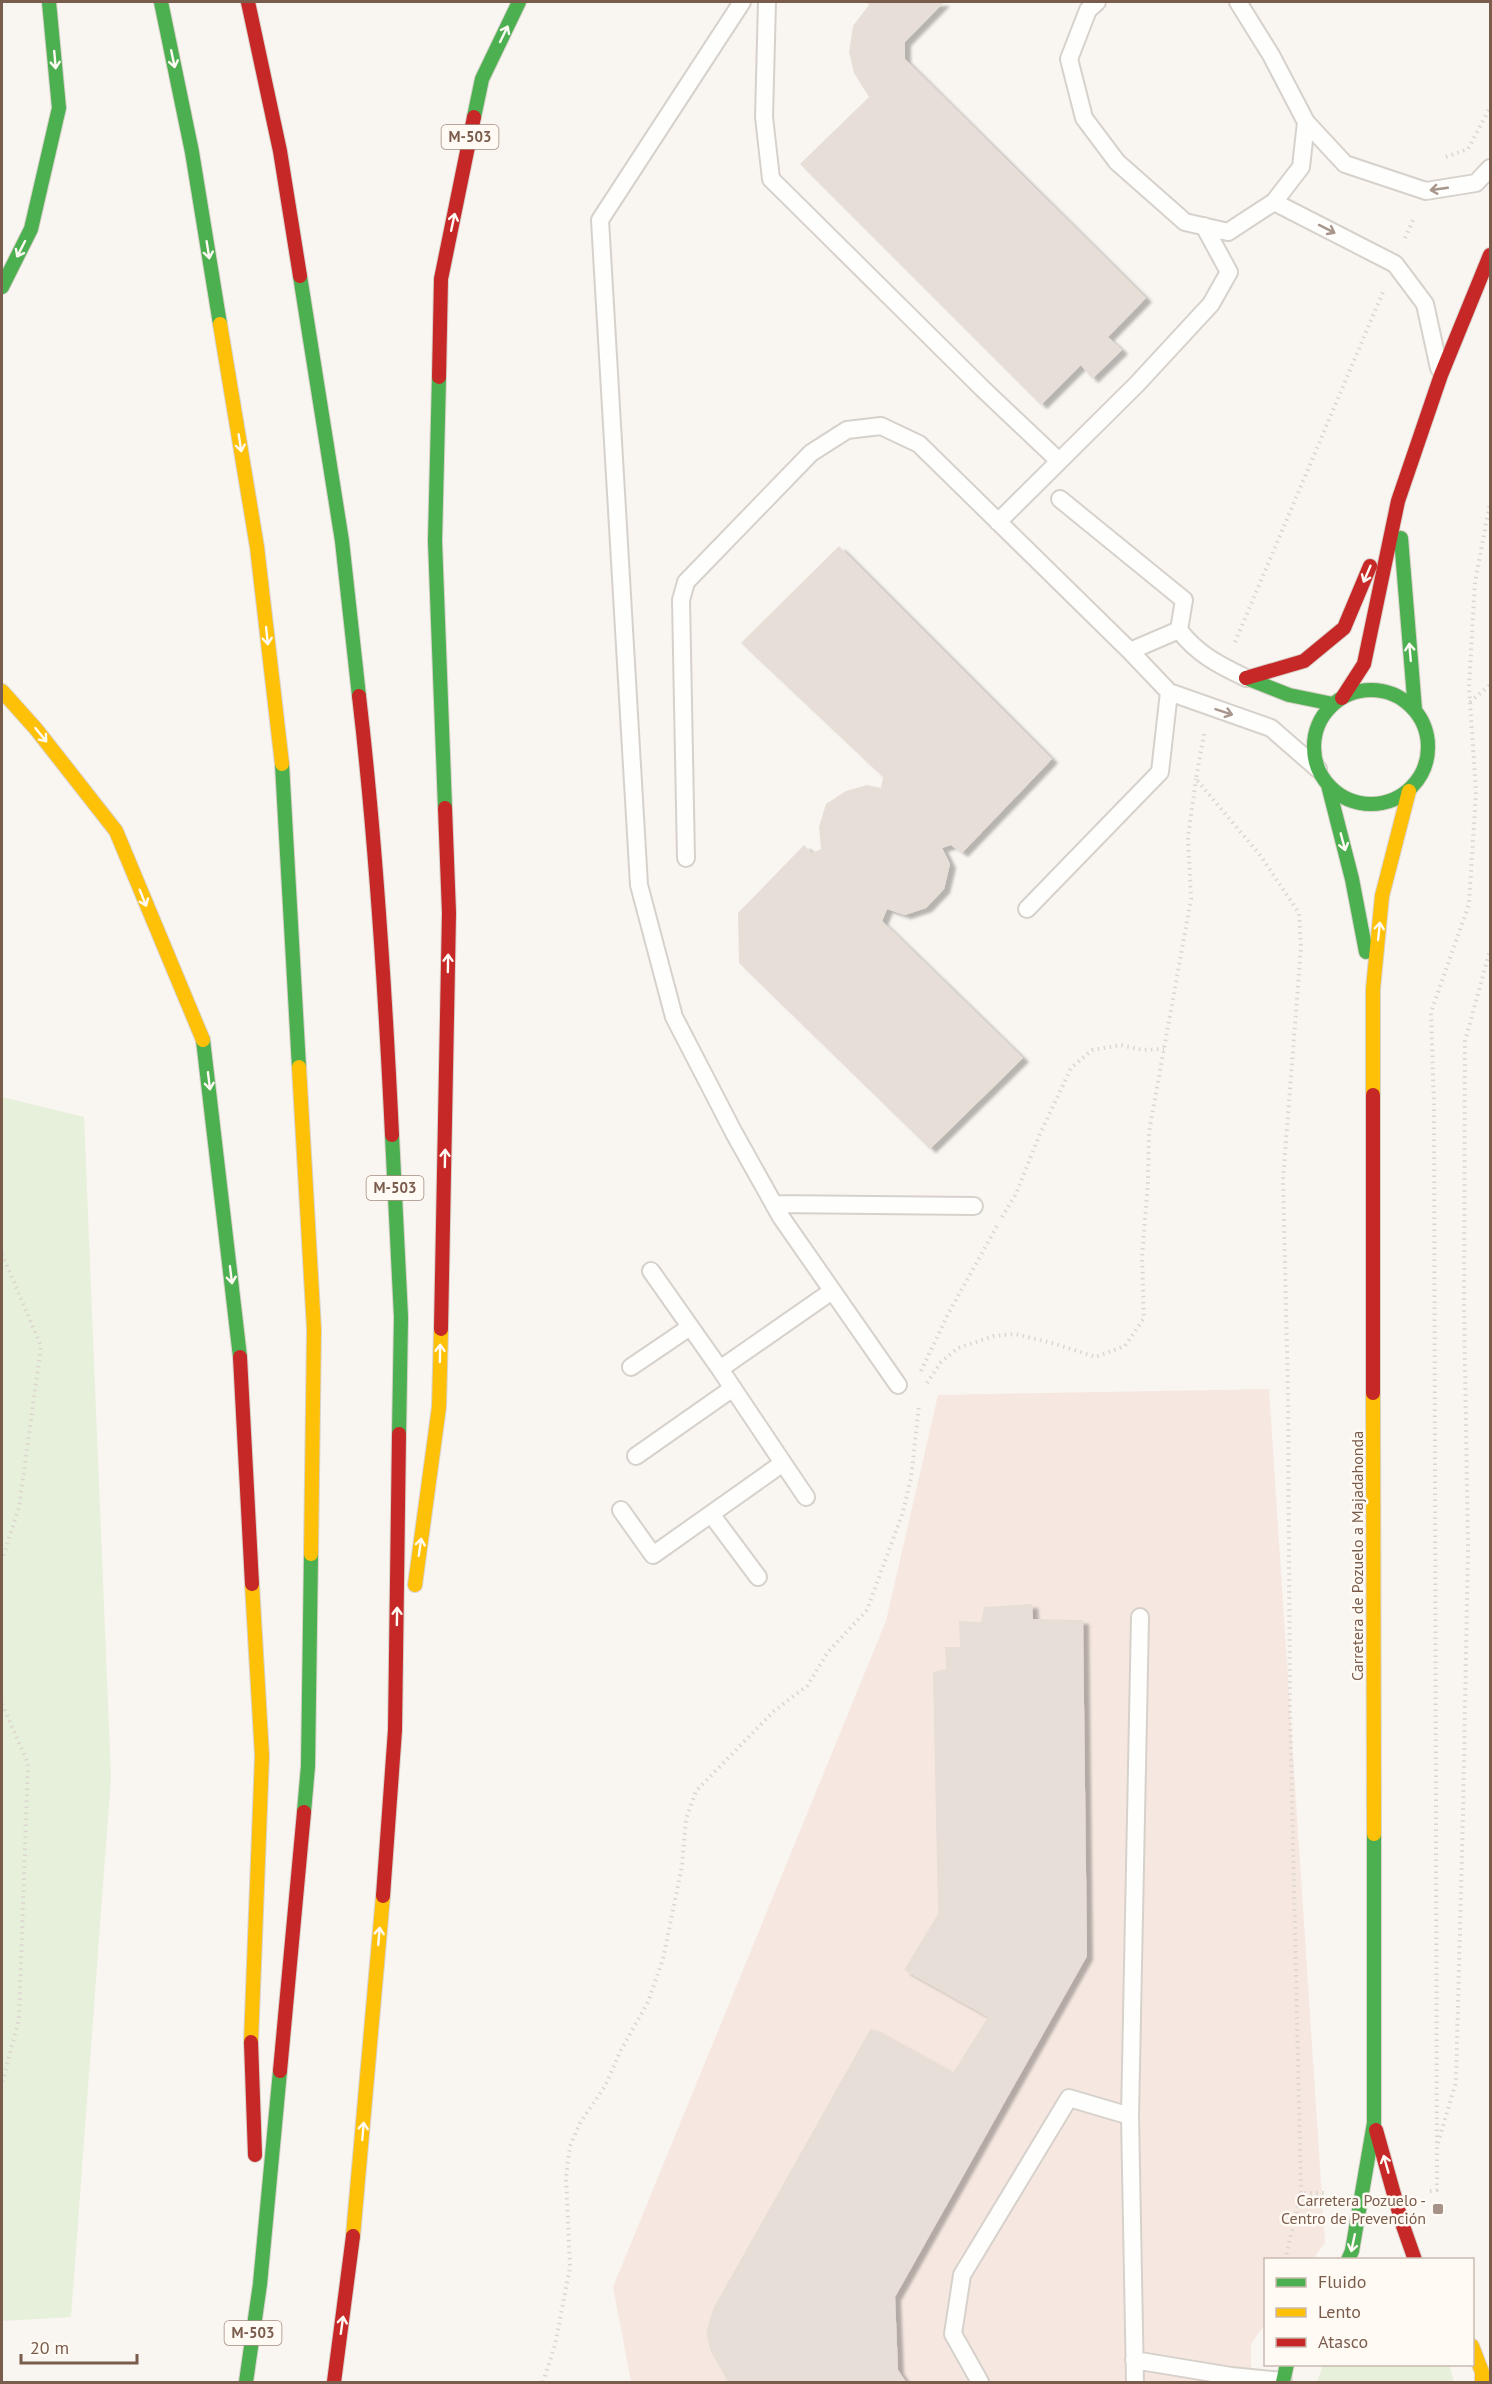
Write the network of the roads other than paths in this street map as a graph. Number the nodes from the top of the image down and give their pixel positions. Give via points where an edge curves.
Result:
1 (49, 2) edge
2 (161, 2) edge
3 (248, 2) edge
4 (519, 2) edge
5 (742, 2) edge
6 (767, 2) edge
7 (1097, 2) edge
8 (1238, 2) edge
9 (1306, 122) junction
10 (1491, 168) edge
11 (1275, 202) junction
12 (1204, 226) junction
13 (1491, 255) edge
14 (2, 287) edge
15 (1441, 375) junction
16 (1059, 461) junction
17 (1060, 500) dead end
18 (1398, 501) junction
19 (998, 522) junction
20 (1179, 630) junction
21 (1130, 651) junction
22 (1246, 678) junction
23 (2, 691) edge
24 (1169, 692) junction
25 (1337, 701) junction
26 (1415, 710) junction
27 (1318, 769) junction
28 (1328, 785) junction
29 (1408, 791) junction
30 (686, 858) dead end
31 (1027, 909) dead end
32 (1373, 989) junction
33 (774, 1204) junction
34 (974, 1206) dead end
35 (651, 1271) dead end
36 (832, 1291) junction
37 (690, 1327) junction
38 (631, 1367) dead end
39 (720, 1369) junction
40 (898, 1386) dead end
41 (733, 1388) junction
42 (636, 1456) dead end
43 (783, 1463) junction
44 (806, 1497) dead end
45 (621, 1510) dead end
46 (711, 1514) junction
47 (758, 1577) dead end
48 (1140, 1617) dead end
49 (395, 1730) junction
50 (1131, 2116) junction
51 (1374, 2123) junction
52 (1348, 2258) edge
53 (1416, 2258) edge
54 (260, 2284) junction
55 (1474, 2349) edge
56 (1134, 2360) junction
57 (1287, 2366) edge
58 (1485, 2377) edge
59 (246, 2382) edge
60 (334, 2382) edge
61 (980, 2382) edge
62 (1135, 2382) edge
63 (1283, 2382) edge

1 -> 14 main road via 59,108 31,229
2 -> 54 main road, M-503 via 192,152 258,547 282,764 314,1329 308,1766
49 -> 3 main road, M-503 via 401,1317 385,987 367,762 342,541 280,152
49 -> 4 main road, M-503 via 439,1407 449,913 435,541 441,279 482,79
5 - 33 lane via 600,220 639,885 674,1017
6 - 16 lane via 764,117 771,179
7 - 12 lane via 1088,10 1069,59 1084,118 1117,162 1185,222
8 - 9 lane
10 -> 9 lane via 1476,183 1426,190 1345,164
9 - 11 lane via 1301,167
11 - 12 lane via 1228,232
11 -> 15 lane via 1395,264 1425,304
12 - 16 lane via 1229,272 1211,304
13 - 15 main road
15 - 18 main road
16 - 19 lane
17 - 20 lane via 1184,600
18 -> 22 main road via 1344,628 1304,661
18 - 25 main road via 1364,664
26 -> 18 main road
19 - 21 lane
19 - 30 lane via 919,444 882,426 847,430 811,453 686,582 681,600
20 - 21 lane
20 - 22 lane via 1192,648
21 - 24 lane
22 - 25 main road via 1289,695
23 -> 54 main road via 116,831 205,1046 239,1345 262,1756 250,2029
24 -> 27 lane via 1271,728
24 - 31 lane via 1160,772
25 - 26 main road via 1357,692 1381,691 1403,699
25 - 27 main road via 1319,723 1314,746
26 - 29 main road via 1429,743 1420,778
27 - 28 main road
28 - 29 main road via 1358,804 1376,805
28 -> 32 main road, Carretera de Pozuelo a Majadahonda via 1353,879
32 -> 29 main road, Carretera de Pozuelo a Majadahonda via 1382,896
32 - 51 main road, Carretera de Pozuelo a Majadahonda
33 - 34 lane
33 - 36 lane
35 - 37 lane
36 - 39 lane
36 - 40 lane
37 - 38 lane
37 - 39 lane
39 - 41 lane
41 - 42 lane
41 - 43 lane
43 - 44 lane
43 - 46 lane
45 - 46 lane via 653,1555
46 - 47 lane
48 - 50 lane
60 -> 49 main road, M-503 via 357,2207
50 - 56 lane
50 - 61 lane via 1069,2098 962,2275 953,2334
51 -> 52 main road, Carretera de Pozuelo a Majadahonda
53 -> 51 main road, Carretera de Pozuelo a Majadahonda
54 - 59 main road, M-503
55 - 58 main road
56 - 62 lane
56 - 63 lane
57 - 63 main road

